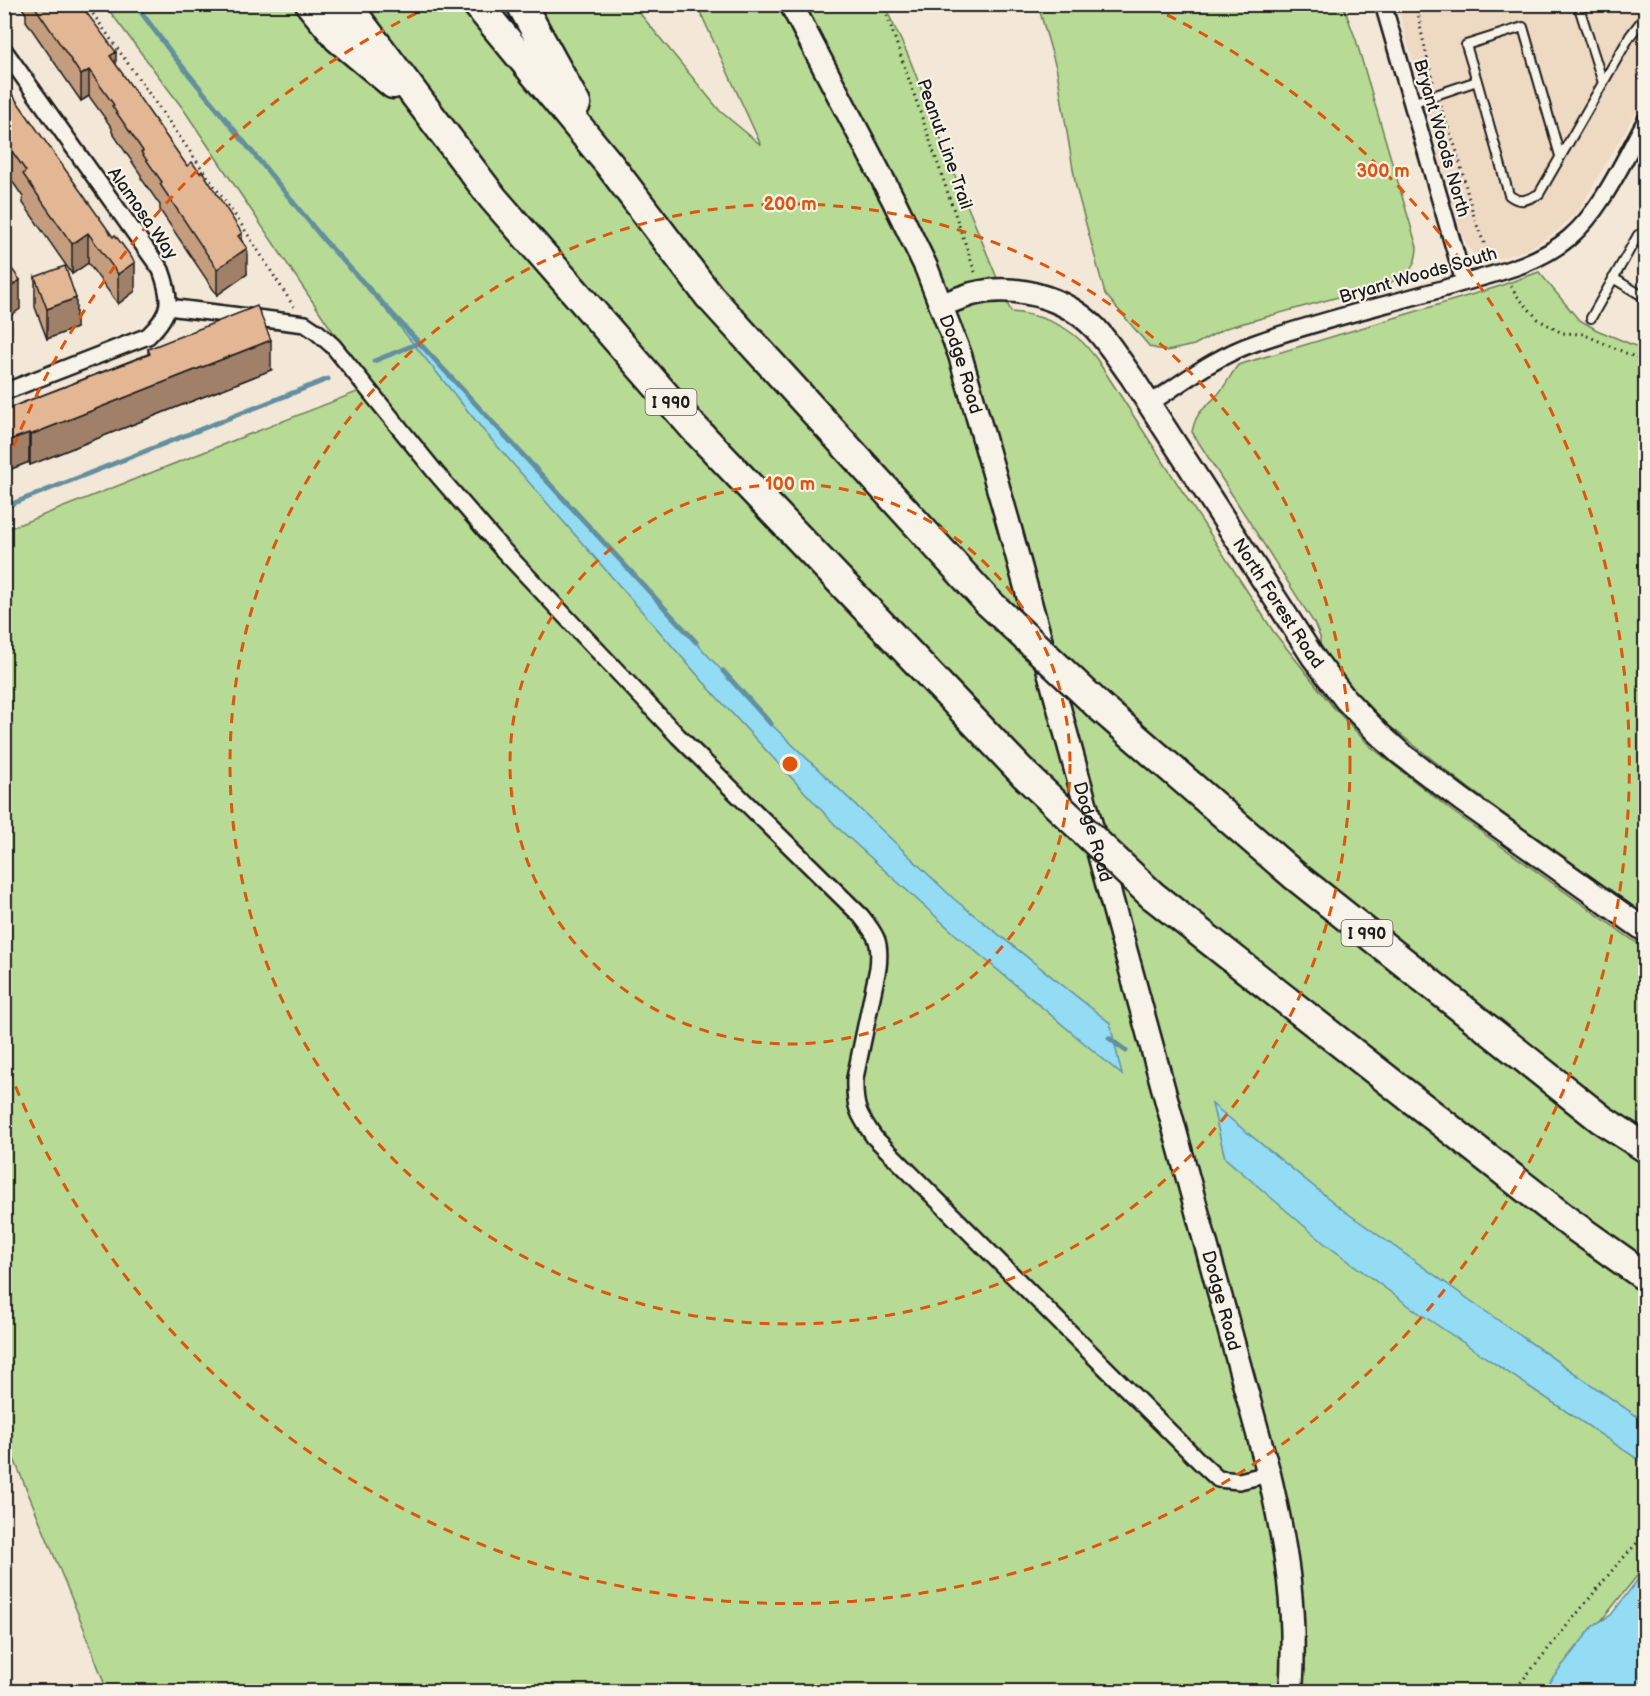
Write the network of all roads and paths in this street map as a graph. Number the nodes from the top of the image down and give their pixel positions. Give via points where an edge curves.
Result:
1 (86, 4) edge
2 (310, 4) edge
3 (346, 4) edge
4 (477, 4) edge
5 (521, 4) edge
6 (791, 4) edge
7 (883, 4) edge
8 (1383, 4) edge
9 (1417, 4) edge
10 (1578, 4) edge
11 (1646, 15) edge
12 (4, 50) edge
13 (1477, 81) junction
14 (1603, 83) junction
15 (1437, 95) junction
16 (1412, 103) junction
17 (430, 115) junction
18 (1646, 120) edge
19 (1560, 156) junction
20 (609, 164) junction
21 (1638, 235) dead end
22 (1494, 260) dead end
23 (1613, 278) junction
24 (1464, 282) junction
25 (1509, 283) dead end
26 (982, 292) junction
27 (1646, 298) edge
28 (942, 305) junction
29 (168, 307) junction
30 (1591, 318) dead end
31 (305, 324) junction
32 (1646, 362) edge
33 (4, 392) edge
34 (1149, 404) junction
35 (1646, 931) edge
36 (1646, 1148) edge
37 (1646, 1277) edge
38 (1269, 1474) junction
39 (1646, 1533) edge
40 (1291, 1692) edge
41 (1513, 1692) edge

1 - 31 path via 241,224
2 - 17 highway via 338,38
3 - 17 highway, I 990
4 - 20 highway, I 990
5 - 20 highway
6 - 28 street, Dodge Road via 894,201
7 - 26 path, Peanut Line Trail
8 - 16 street, Bryant Woods North
9 - 15 path
10 - 14 lane
11 - 14 lane
12 - 29 street, Alamosa Way via 161,270 168,287
13 - 15 lane
13 - 19 lane via 1509,195 1525,200 1539,194
13 - 19 lane via 1466,45 1523,27
14 - 19 lane
15 - 16 lane
15 - 22 path via 1480,237
16 - 24 street, Bryant Woods North
17 - 37 highway, I 990, bridge via 493,198 693,427 1025,775 1152,895 1570,1223
18 - 24 street, Bryant Woods South via 1597,206 1571,237 1530,261
20 - 36 highway, I 990, bridge via 708,296 988,602 1099,706 1294,875 1601,1119
21 - 23 lane
23 - 27 lane
23 - 30 lane
24 - 34 street, Bryant Woods South via 1238,349
25 - 32 path via 1539,320 1562,333 1583,334
26 - 28 street, North Forest Road
26 - 34 street, North Forest Road via 1034,294 1076,312 1105,340
28 - 38 street, Dodge Road via 1005,511
29 - 31 street
29 - 33 street via 161,323 148,336
31 - 38 street via 333,346 501,548 678,736 875,933 880,951 878,968 855,1078 860,1118 874,1137 1218,1479 1239,1481
34 - 35 street, North Forest Road via 1313,657 1346,700 1421,769
38 - 40 street, Dodge Road via 1290,1581
39 - 41 path

